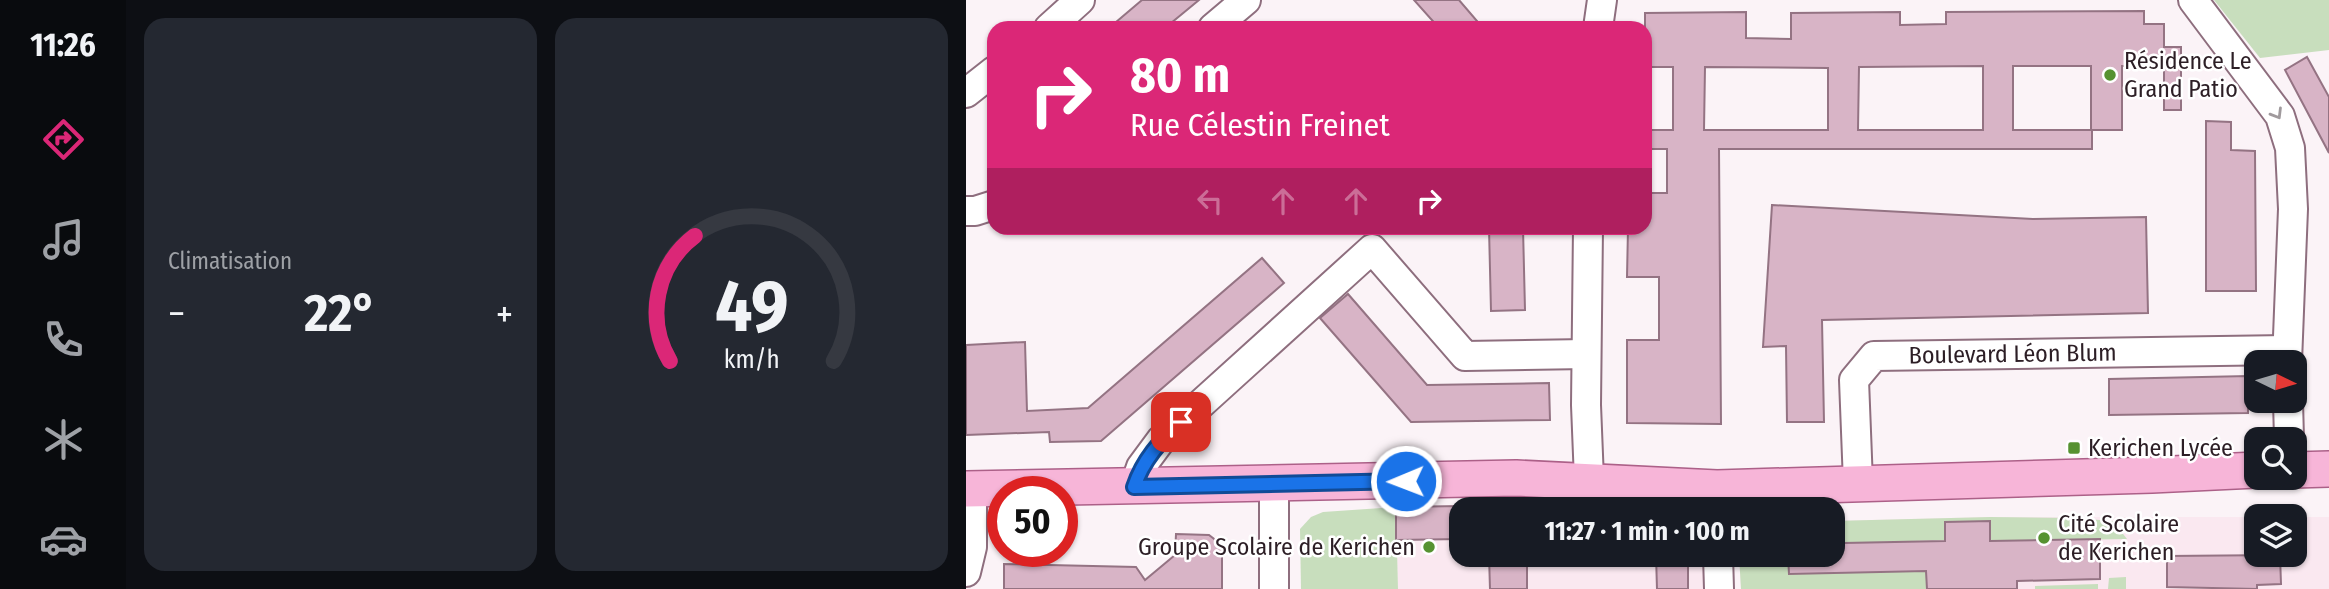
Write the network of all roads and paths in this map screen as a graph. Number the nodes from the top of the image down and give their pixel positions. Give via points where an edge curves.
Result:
1 (1080, 0) edge
2 (1246, 0) edge
3 (1602, 0) edge
4 (2193, 0) edge
5 (1057, 21) edge
6 (1221, 21) edge
7 (1599, 21) edge
8 (987, 76) edge
9 (966, 93) edge
10 (987, 207) edge
11 (966, 211) edge
12 (1588, 235) edge
13 (2287, 350) edge
14 (1586, 354) junction
15 (2244, 356) edge
16 (2329, 468) edge
17 (2307, 469) edge
18 (2244, 471) edge
19 (1588, 480) junction
20 (1274, 483) junction
21 (1858, 483) junction
22 (1134, 487) junction
23 (969, 489) edge
24 (1703, 497) edge
25 (1735, 497) edge
26 (1718, 567) edge
27 (966, 572) edge
28 (1274, 589) edge
29 (1719, 589) edge

1 - 5 street
2 - 6 street
3 - 7 street
4 -> 13 street via 2280,116 2290,148 2293,209
8 - 9 street
10 - 11 street
12 - 14 street
14 - 19 street
14 - 22 street via 1465,356 1372,249 1161,440 1141,467
15 - 21 street, Boulevard Léon Blum via 1874,355 1854,380
16 - 17 main road
18 - 21 main road
19 - 20 main road
19 - 24 main road
20 - 22 main road
20 - 28 street
21 - 25 main road
22 - 23 main road
23 - 27 street via 972,547
26 - 29 street

